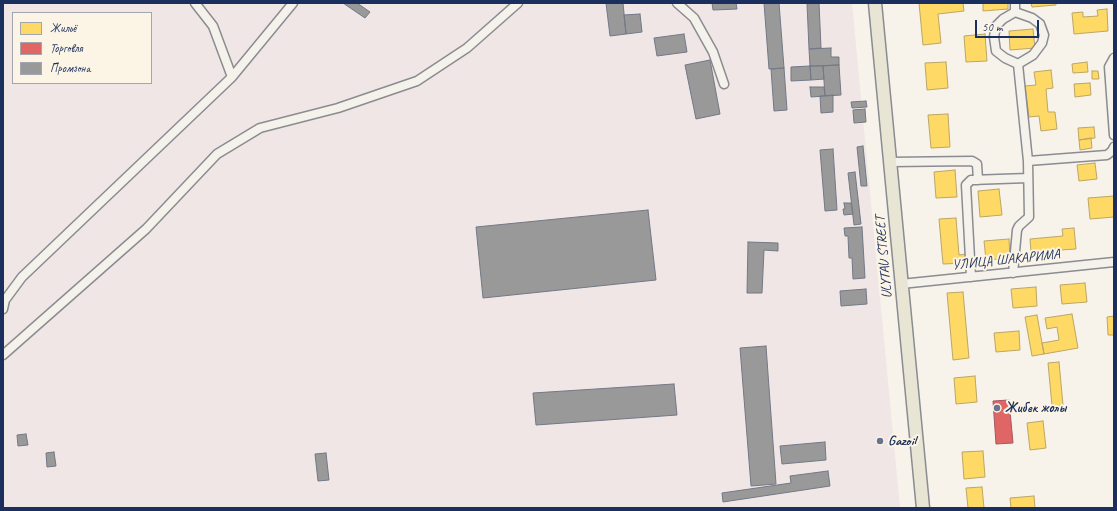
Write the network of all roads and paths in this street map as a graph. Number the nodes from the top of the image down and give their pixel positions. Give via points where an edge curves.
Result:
1 (195, 3) edge
2 (293, 3) edge
3 (518, 3) edge
4 (677, 3) edge
5 (875, 3) edge
6 (1015, 3) edge
7 (1015, 12) junction
8 (1114, 58) edge
9 (1018, 64) junction
10 (232, 77) junction
11 (724, 84) dead end
12 (1113, 108) edge
13 (1114, 135) edge
14 (1114, 147) edge
15 (1028, 161) junction
16 (890, 162) junction
17 (1028, 178) junction
18 (978, 180) junction
19 (1114, 262) edge
20 (1013, 273) junction
21 (971, 277) junction
22 (902, 284) junction
23 (3, 308) edge
24 (3, 355) edge
25 (923, 508) edge

1 - 10 street via 213,26
2 - 10 street
3 - 24 street via 467,48 417,82 338,108 260,128 217,154 146,229
4 - 11 street via 694,18 713,52
5 - 16 main road, ULYTAU STREET
6 - 7 street
7 - 9 street via 996,26 994,36 996,50
7 - 9 street via 1040,24 1044,35 1042,43 1033,55
8 - 12 street via 1109,67
9 - 15 street
10 - 23 street via 22,277 5,300
12 - 13 street
14 - 15 street via 1107,154
15 - 17 street
16 - 18 street via 972,161 977,164
16 - 22 main road, ULYTAU STREET
17 - 18 street
17 - 20 street via 1029,217 1017,230
18 - 21 street via 969,181 966,188
19 - 20 street, УЛИЦА ШАКАРИМА
20 - 21 street, УЛИЦА ШАКАРИМА
21 - 22 street, УЛИЦА ШАКАРИМА
22 - 25 main road, ULYTAU STREET

